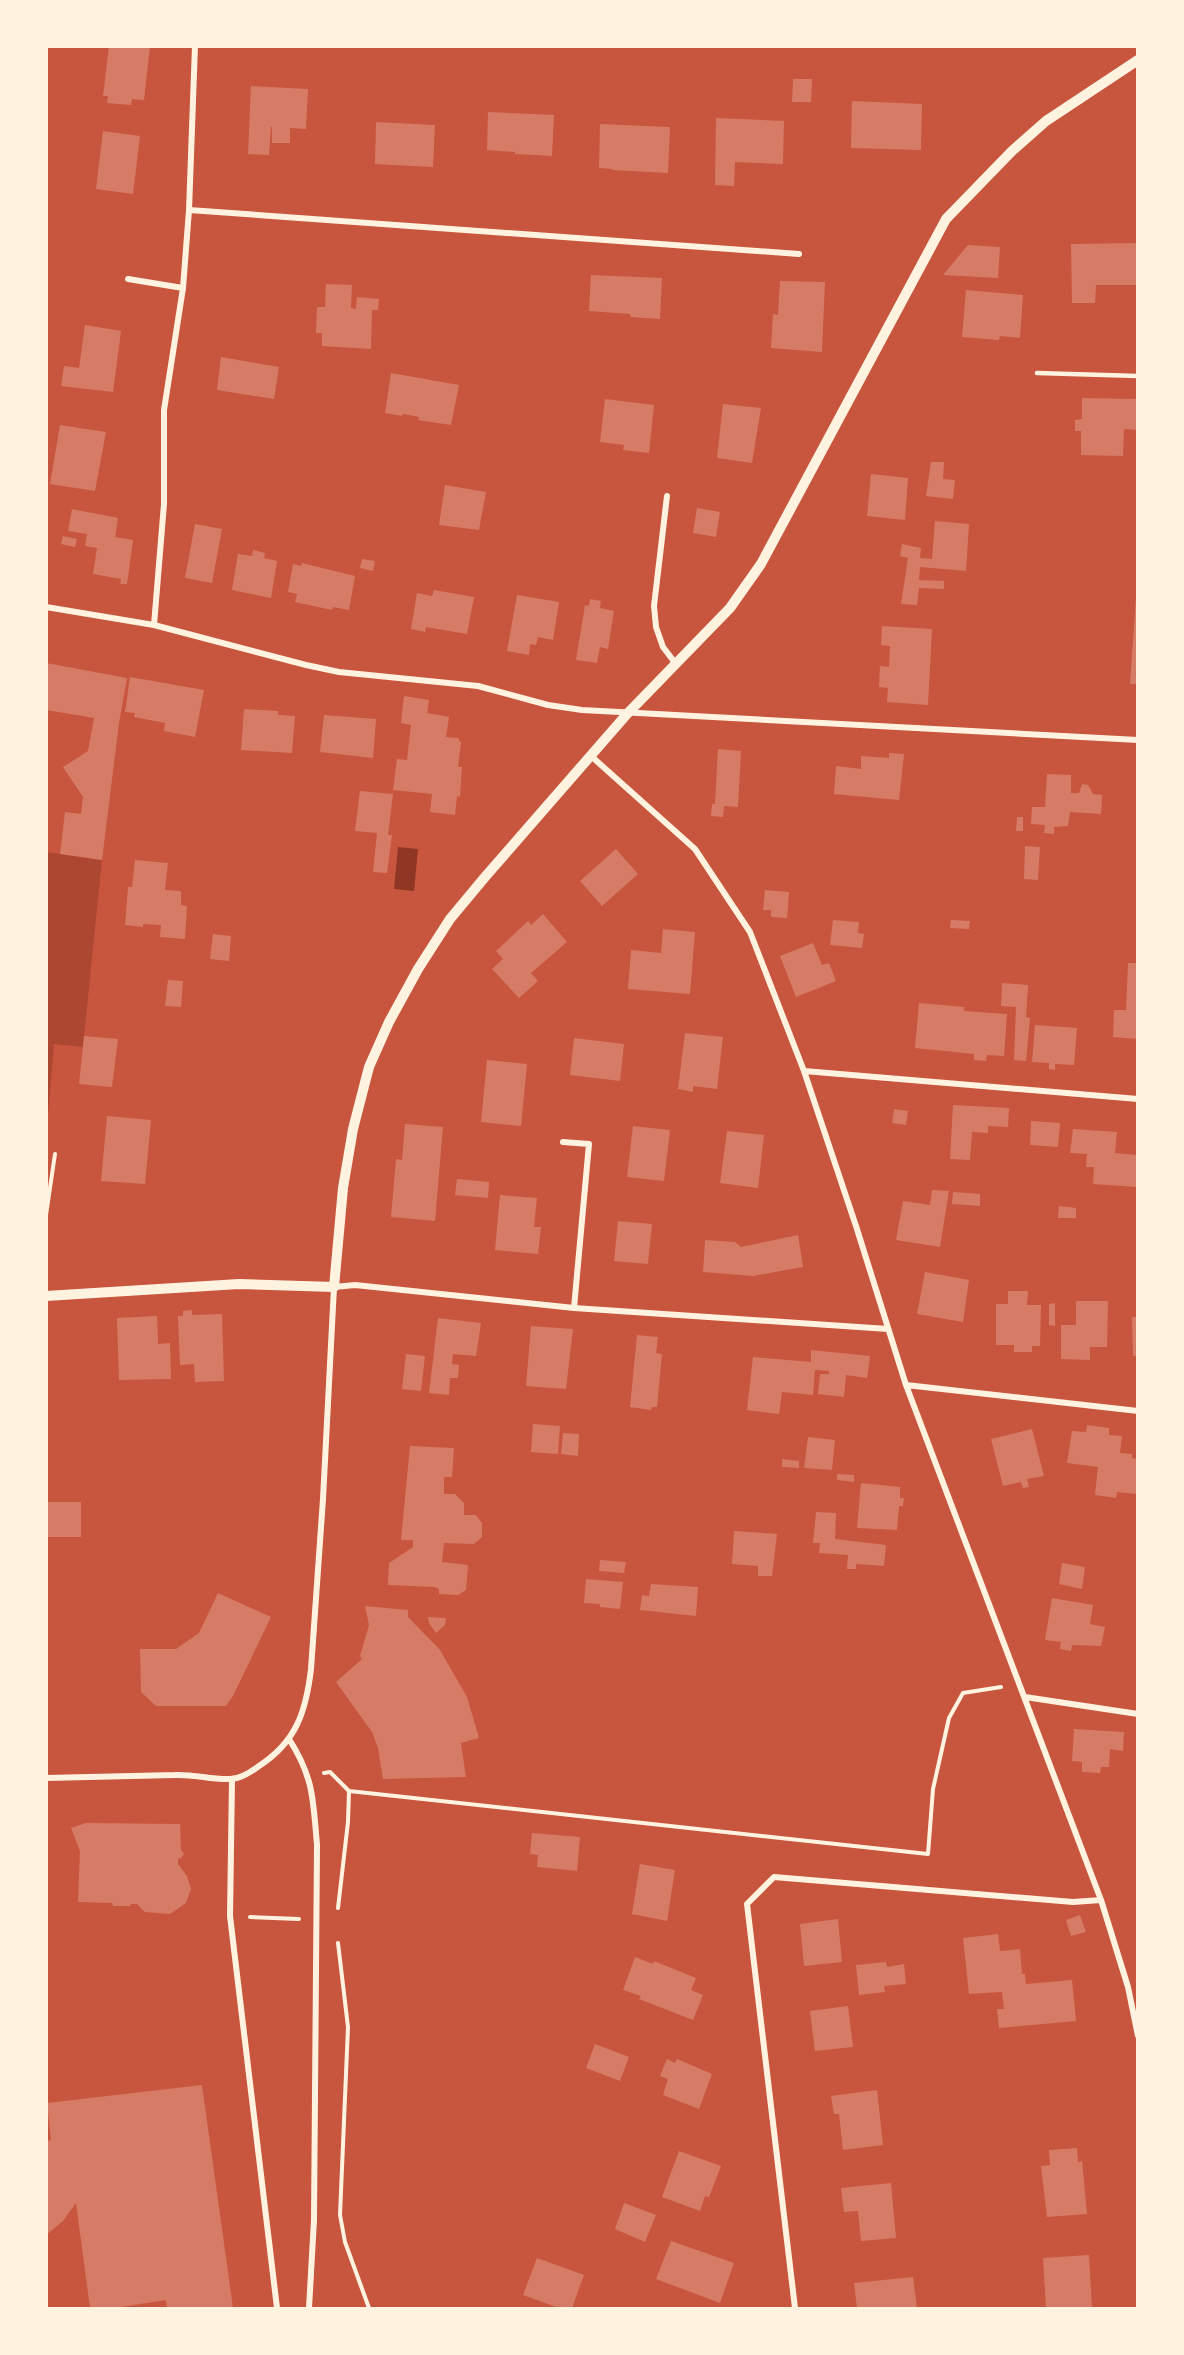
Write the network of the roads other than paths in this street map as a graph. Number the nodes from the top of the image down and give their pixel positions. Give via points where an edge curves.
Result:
1 (195, 46) edge
2 (1137, 60) edge
3 (189, 210) junction
4 (799, 254) dead end
5 (128, 279) dead end
6 (183, 288) junction
7 (1037, 373) dead end
8 (1137, 376) edge
9 (667, 495) dead end
10 (46, 607) edge
11 (154, 625) junction
12 (676, 664) junction
13 (627, 714) junction
14 (1137, 740) edge
15 (591, 756) junction
16 (804, 1071) junction
17 (1137, 1099) edge
18 (562, 1142) dead end
19 (334, 1287) junction
20 (46, 1296) edge
21 (574, 1308) junction
22 (888, 1329) junction
23 (906, 1385) junction
24 (1137, 1411) edge
25 (1025, 1697) junction
26 (1137, 1714) edge
27 (290, 1739) junction
28 (46, 1778) edge
29 (232, 1779) junction
30 (1101, 1900) junction
31 (1137, 2036) edge
32 (277, 2308) edge
33 (309, 2308) edge
34 (795, 2308) edge

1 - 3 street
2 - 12 street via 1046,121 946,219 761,564 730,608
3 - 4 street
3 - 6 street
5 - 6 street
6 - 11 street via 164,410 164,504
7 - 8 lane
9 - 12 street via 654,606 663,647
10 - 11 street
11 - 13 street via 328,670 478,686 548,705
12 - 13 street
13 - 14 street
13 - 15 street
15 - 16 street via 695,849 724,891 750,932
15 - 19 street via 450,919 389,1022 369,1066 354,1129 343,1188
16 - 17 street
16 - 22 street
18 - 21 street via 589,1144
19 - 20 street via 238,1284
19 - 21 street via 355,1285
19 - 27 street via 311,1669 303,1714
21 - 22 street
22 - 23 street
23 - 24 street
23 - 25 street
25 - 26 street
25 - 30 street
27 - 29 street via 277,1755
27 - 33 street via 312,1786 318,1845 314,2220
28 - 29 street via 183,1774
29 - 32 street via 230,1916
30 - 31 street via 1128,1987
30 - 34 street via 1073,1902 774,1877 747,1904

